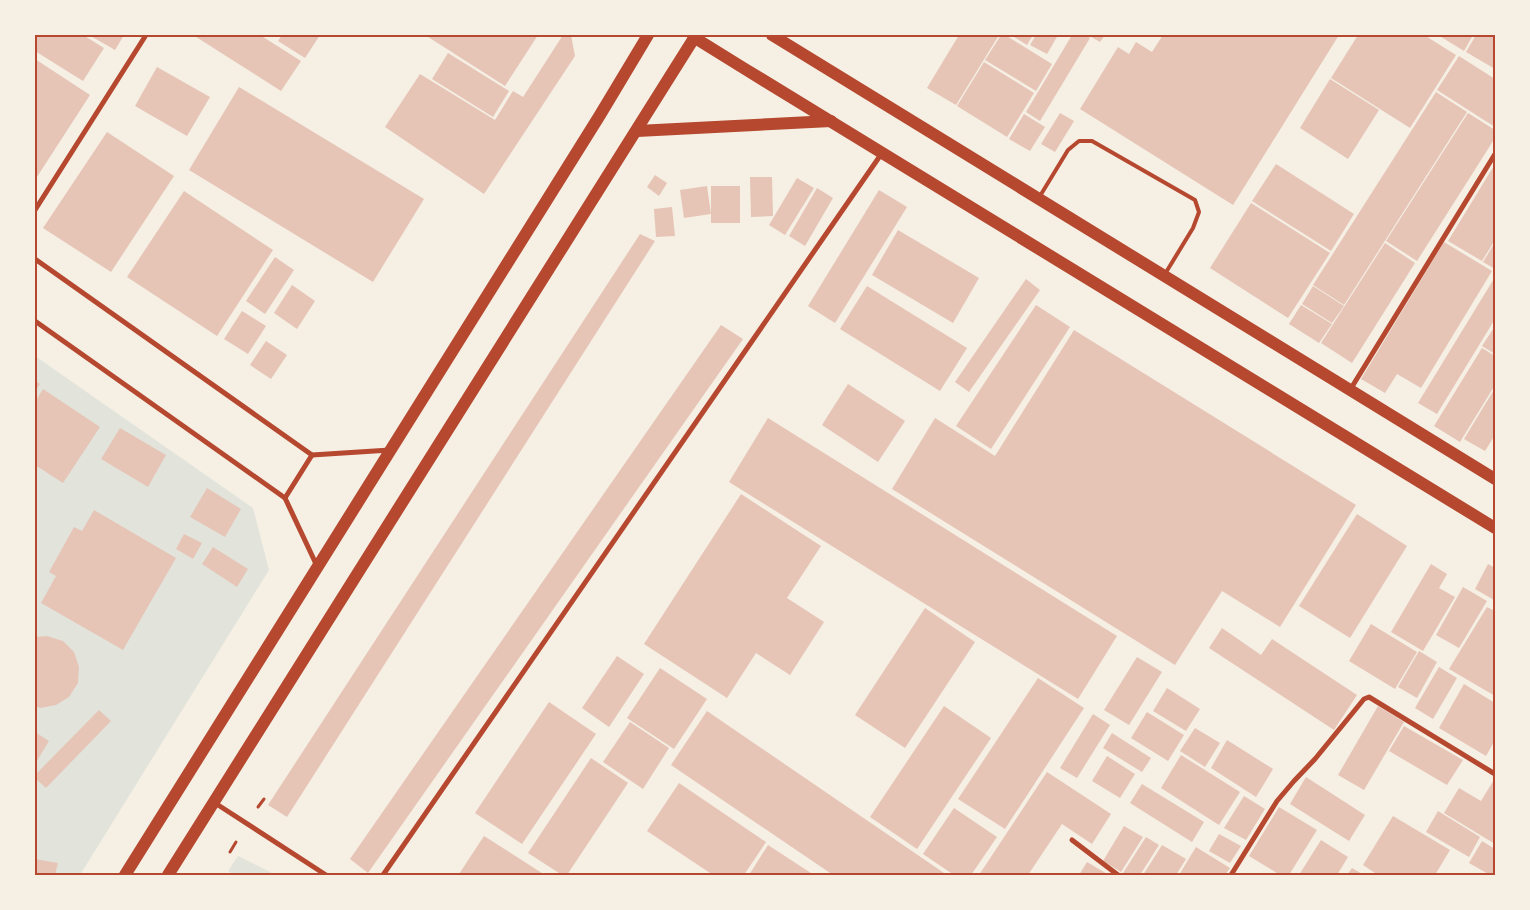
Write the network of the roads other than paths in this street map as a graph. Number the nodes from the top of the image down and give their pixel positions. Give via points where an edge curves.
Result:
1 (146, 35) edge
2 (648, 35) edge
3 (772, 35) edge
4 (695, 36) edge
5 (831, 121) junction
6 (637, 131) junction
7 (882, 153) junction
8 (1495, 154) edge
9 (1038, 199) junction
10 (35, 210) edge
11 (35, 260) edge
12 (1164, 276) junction
13 (35, 321) edge
14 (1350, 390) junction
15 (392, 450) junction
16 (312, 455) junction
17 (1495, 479) edge
18 (285, 498) junction
19 (1495, 528) edge
20 (317, 568) junction
21 (1495, 774) edge
22 (214, 803) junction
23 (1072, 840) dead end
24 (125, 875) edge
25 (168, 875) edge
26 (326, 875) edge
27 (383, 875) edge
28 (1118, 875) edge
29 (1231, 875) edge

1 - 10 street
2 - 15 main road
3 - 9 main road
4 - 5 main road
4 - 6 main road
5 - 6 main road
5 - 7 main road
6 - 22 main road
7 - 19 main road
7 - 27 street
8 - 14 street
9 - 12 main road
9 - 12 lane via 1068,150 1080,141 1092,141 1195,200 1199,212 1193,228
11 - 16 street
12 - 14 main road
13 - 18 street
14 - 17 main road
15 - 16 street
15 - 20 main road
16 - 18 street
18 - 20 street
20 - 24 main road
21 - 29 street via 1369,697 1364,698 1277,801
22 - 25 main road
22 - 26 street
23 - 28 street

